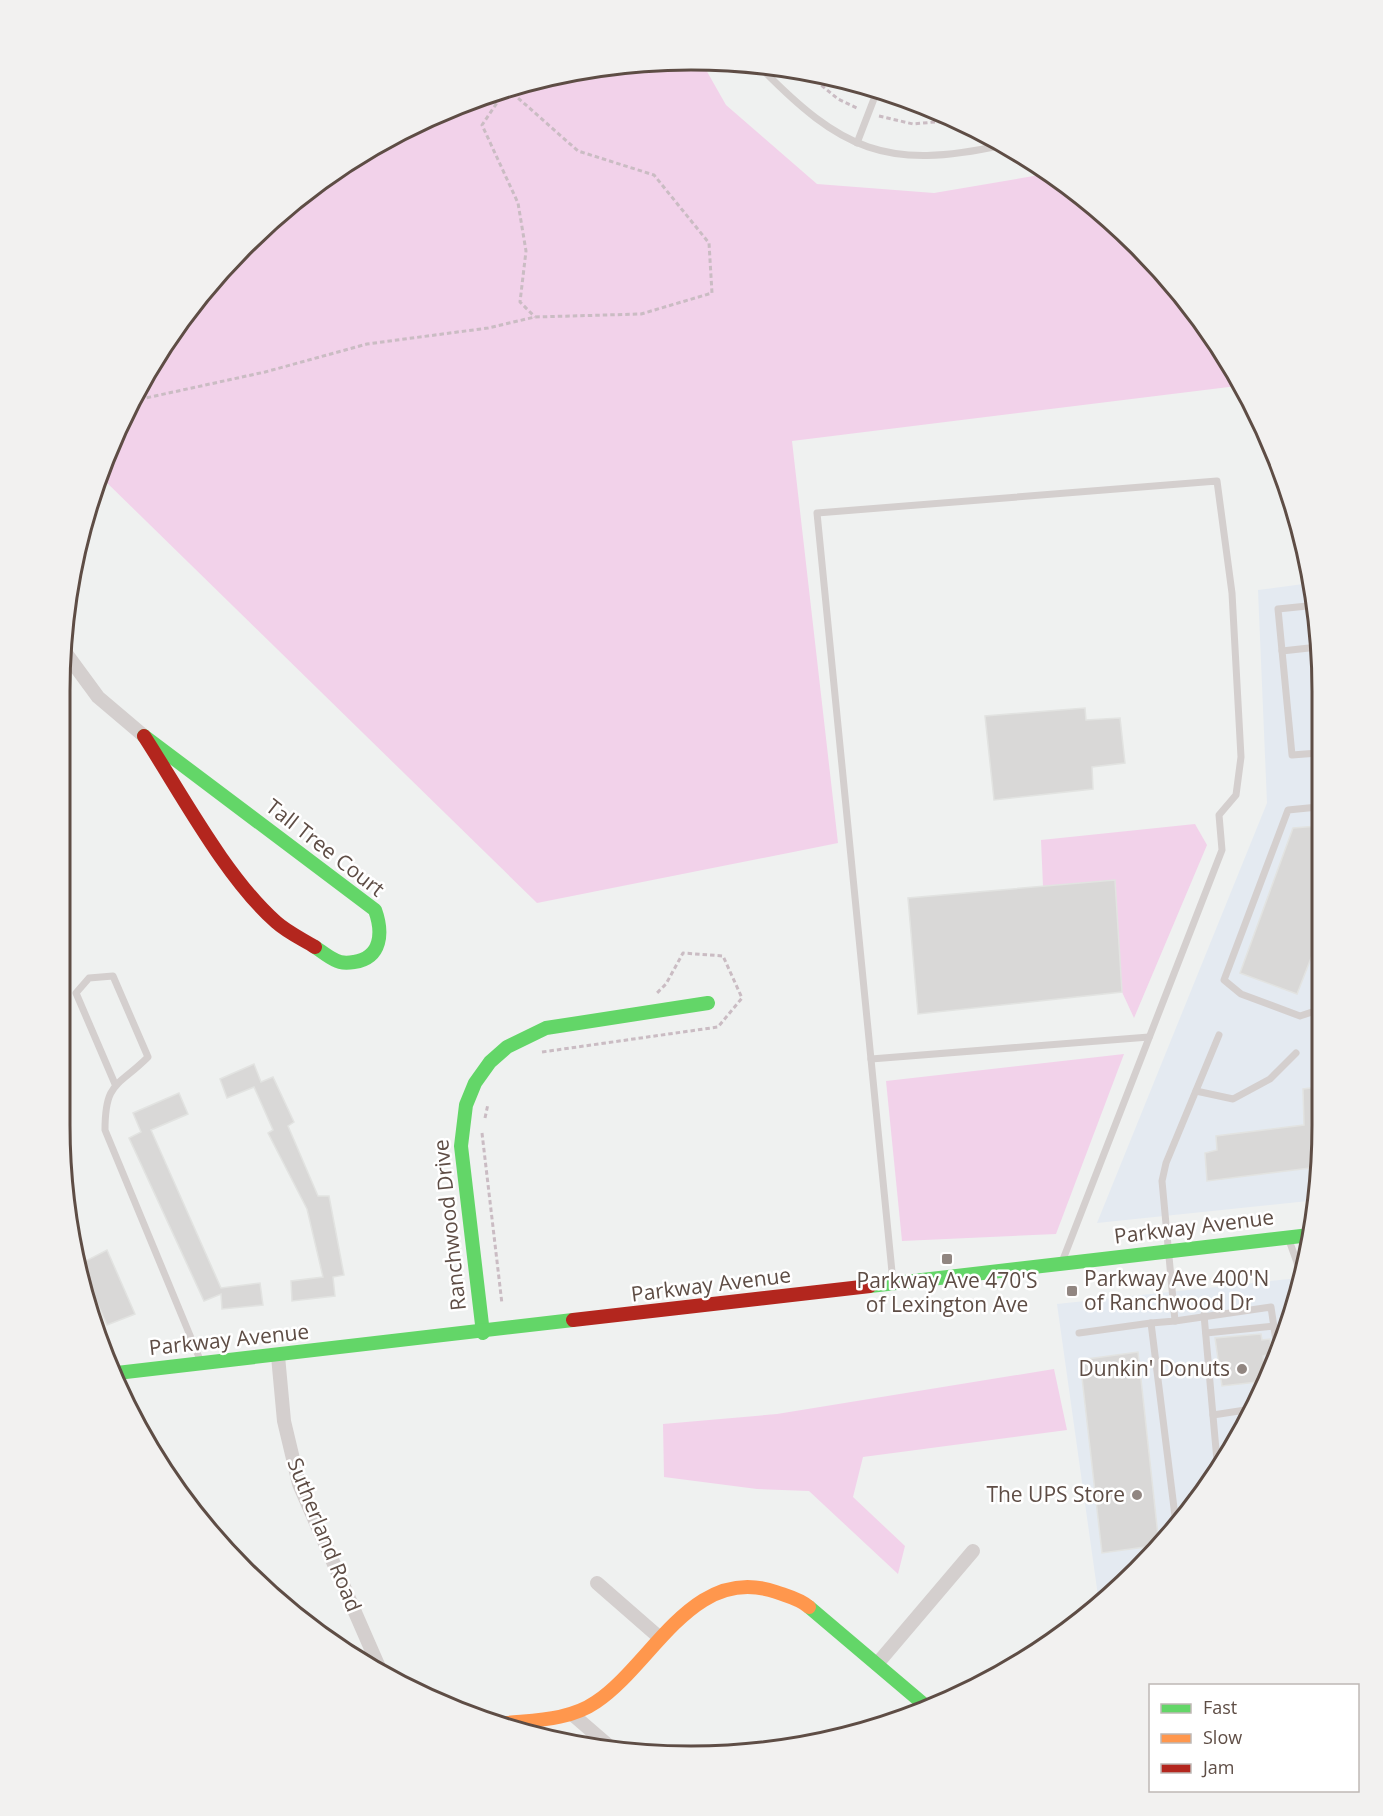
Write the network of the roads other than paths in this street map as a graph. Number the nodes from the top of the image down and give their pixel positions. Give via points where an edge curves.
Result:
1 (769, 76) edge
2 (874, 98) edge
3 (857, 143) junction
4 (991, 148) edge
5 (1306, 606) edge
6 (1311, 648) edge
7 (1282, 651) junction
8 (72, 661) edge
9 (144, 736) junction
10 (1312, 753) edge
11 (1312, 808) edge
12 (708, 1003) dead end
13 (1312, 1012) edge
14 (1219, 1035) dead end
15 (1149, 1037) junction
16 (1296, 1053) dead end
17 (871, 1059) junction
18 (115, 1084) junction
19 (1196, 1091) junction
20 (1303, 1236) edge
21 (1288, 1237) junction
22 (1168, 1251) junction
23 (1297, 1262) edge
24 (1061, 1264) junction
25 (894, 1284) junction
26 (1204, 1315) junction
27 (1175, 1321) junction
28 (1151, 1323) junction
29 (1274, 1326) junction
30 (483, 1333) junction
31 (1079, 1333) dead end
32 (1206, 1333) junction
33 (1275, 1336) edge
34 (279, 1356) junction
35 (202, 1364) junction
36 (123, 1372) edge
37 (1242, 1411) edge
38 (1213, 1415) junction
39 (1216, 1457) edge
40 (1175, 1514) edge
41 (973, 1551) dead end
42 (597, 1583) dead end
43 (660, 1638) junction
44 (375, 1659) edge
45 (877, 1664) junction
46 (920, 1701) edge
47 (572, 1714) junction
48 (521, 1721) edge
49 (600, 1739) edge

1 - 3 lane via 813,118
2 - 3 lane
3 - 4 lane via 925,157
5 - 7 lane via 1278,609
6 - 7 lane
7 - 10 lane via 1292,755
8 - 9 street, Tall Tree Court via 98,697
9 - 9 street, Tall Tree Court via 228,866 277,923 336,961 347,964 369,956 378,946 381,933 375,910
11 - 13 lane via 1288,810 1224,980 1241,994 1300,1016
12 - 30 street, Ranchwood Drive via 546,1028 507,1047 475,1083 466,1105 460,1146
14 - 19 lane
15 - 17 lane
15 - 17 lane via 1222,850 1219,815 1236,795 1241,757 1232,593 1217,481 817,513
15 - 24 lane
16 - 19 lane via 1270,1079 1233,1099
17 - 25 lane
18 - 18 lane via 76,993 88,978 113,976 148,1057
18 - 35 lane via 105,1107 105,1130
19 - 22 lane via 1162,1181
20 - 21 street, Parkway Avenue
21 - 22 street, Parkway Avenue
21 - 23 lane
22 - 24 street, Parkway Avenue
22 - 27 lane
24 - 25 street, Parkway Avenue
25 - 30 street, Parkway Avenue
26 - 27 lane
26 - 29 lane via 1271,1307
26 - 32 lane
27 - 28 lane
28 - 31 lane
28 - 40 lane
29 - 32 lane
29 - 33 lane
30 - 34 street, Parkway Avenue
32 - 38 lane
34 - 35 street, Parkway Avenue
34 - 44 street, Sutherland Road via 284,1421 299,1484
35 - 36 street, Parkway Avenue
37 - 38 lane
38 - 39 lane
41 - 45 street
42 - 43 street
43 - 45 street via 703,1598 741,1587 762,1587 804,1602
43 - 47 street via 613,1690
45 - 46 street
47 - 48 street
47 - 49 street

